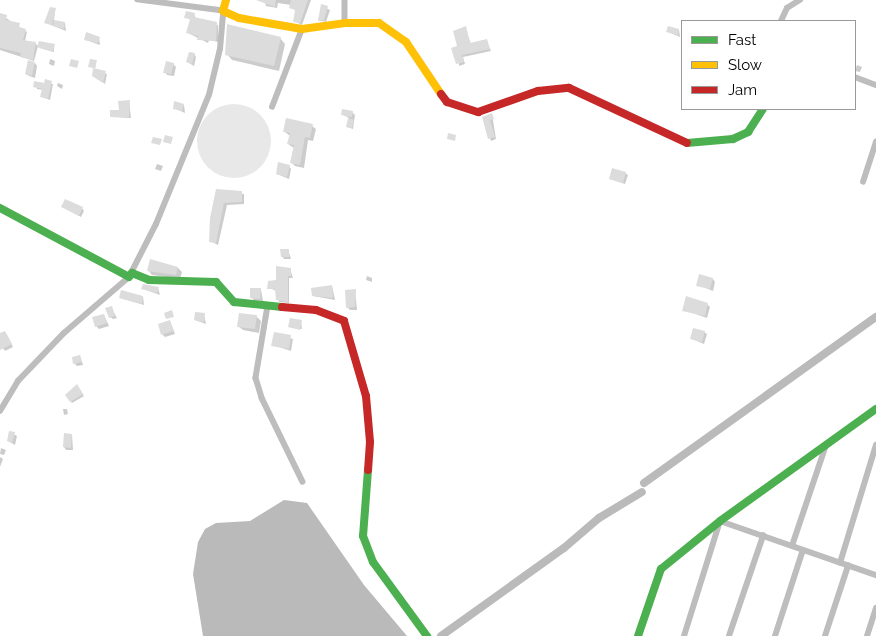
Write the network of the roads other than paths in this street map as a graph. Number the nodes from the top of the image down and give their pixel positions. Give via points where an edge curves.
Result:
1 (138, 0) edge
2 (226, 0) edge
3 (345, 0) edge
4 (800, 0) edge
5 (223, 10) junction
6 (781, 20) edge
7 (346, 23) junction
8 (302, 29) junction
9 (856, 77) edge
10 (876, 86) edge
11 (272, 107) dead end
12 (762, 110) edge
13 (876, 142) edge
14 (863, 182) dead end
15 (0, 208) edge
16 (129, 277) junction
17 (268, 306) junction
18 (876, 409) edge
19 (0, 411) edge
20 (826, 445) junction
21 (876, 445) edge
22 (303, 482) dead end
23 (720, 521) junction
24 (763, 536) junction
25 (792, 546) junction
26 (803, 550) junction
27 (840, 563) junction
28 (848, 566) junction
29 (876, 575) edge
30 (876, 608) edge
31 (427, 636) edge
32 (638, 636) edge
33 (684, 636) edge
34 (729, 636) edge
35 (775, 636) edge
36 (825, 636) edge
37 (867, 636) edge

1 - 5 street
2 - 5 street
3 - 7 street
4 - 6 street via 787,8
5 - 8 street via 239,18
5 - 16 street via 220,49 209,95 156,224
7 - 8 street
7 - 12 street via 379,23 406,42 447,102 478,112 538,90 569,88 687,143 733,139 748,132
8 - 11 street
9 - 10 street
13 - 14 street
15 - 16 street
16 - 17 street via 132,273 149,280 216,282 234,302
16 - 19 street via 64,333 18,381
17 - 22 street via 256,378 262,398
17 - 31 street via 316,310 344,321 366,396 370,461 362,536 373,562
18 - 20 street
20 - 23 street
20 - 25 street
21 - 27 street
23 - 24 street
23 - 32 street via 661,569
23 - 33 street
24 - 25 street
24 - 34 street
25 - 26 street
26 - 27 street
26 - 35 street
27 - 28 street
28 - 29 street
28 - 36 street
30 - 37 street

